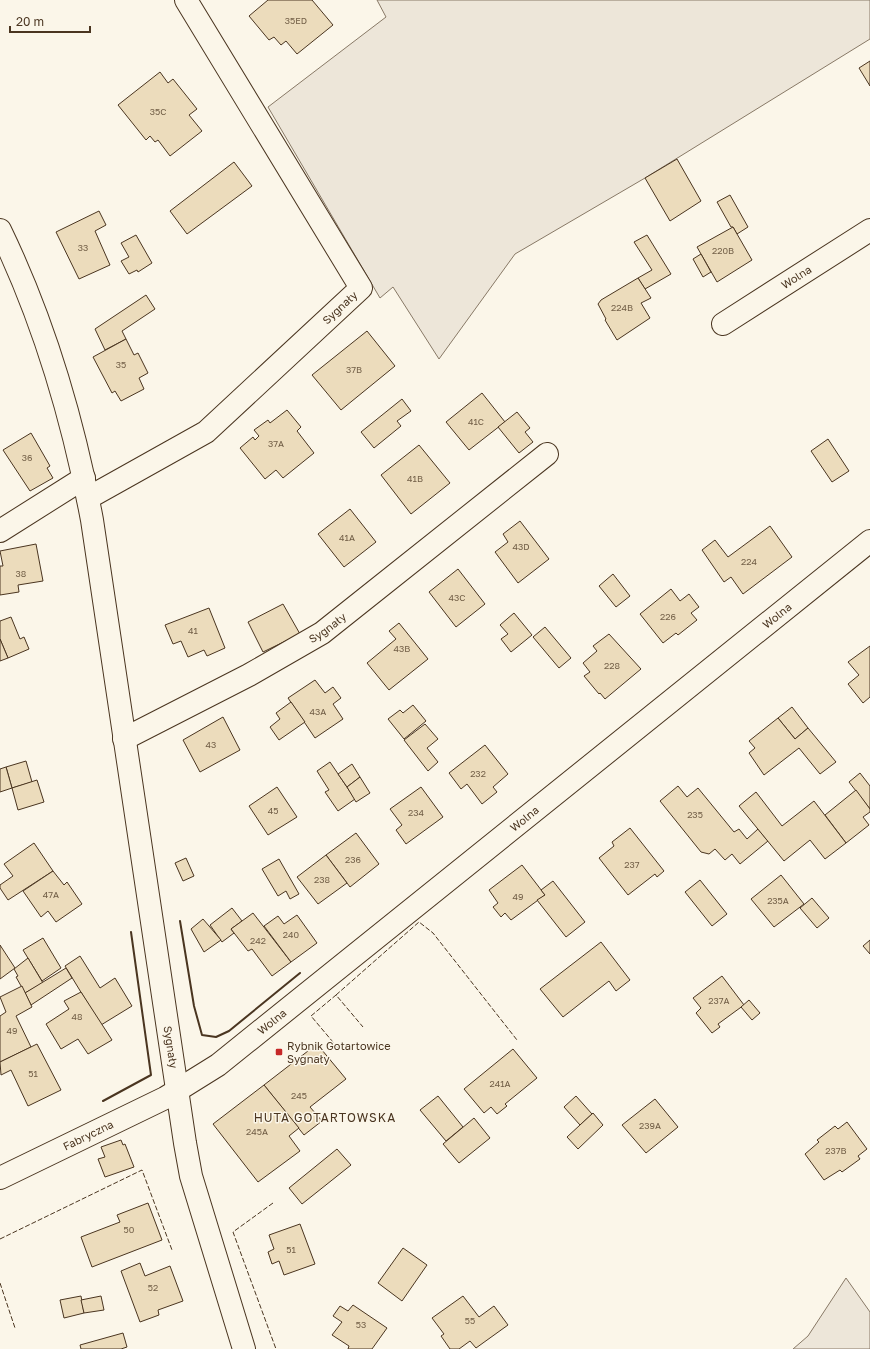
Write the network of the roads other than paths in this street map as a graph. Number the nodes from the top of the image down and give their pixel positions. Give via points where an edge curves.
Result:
1 (186, 0) edge
2 (0, 230) edge
3 (870, 230) edge
4 (723, 324) dead end
5 (547, 454) dead end
6 (86, 488) junction
7 (0, 531) edge
8 (870, 541) edge
9 (124, 739) junction
10 (177, 1091) junction
11 (0, 1178) edge
12 (244, 1349) edge

1 - 6 street, Sygnały via 361,288 206,432
2 - 6 street, Sygnały via 43,328 70,419
3 - 4 street, Wolna
5 - 9 street, Sygnały via 322,633 249,675
6 - 7 street
6 - 9 street, Sygnały
8 - 10 street, Wolna via 222,1062
9 - 10 street, Sygnały
10 - 11 street, Fabryczna
10 - 12 street, Sygnały via 191,1176

